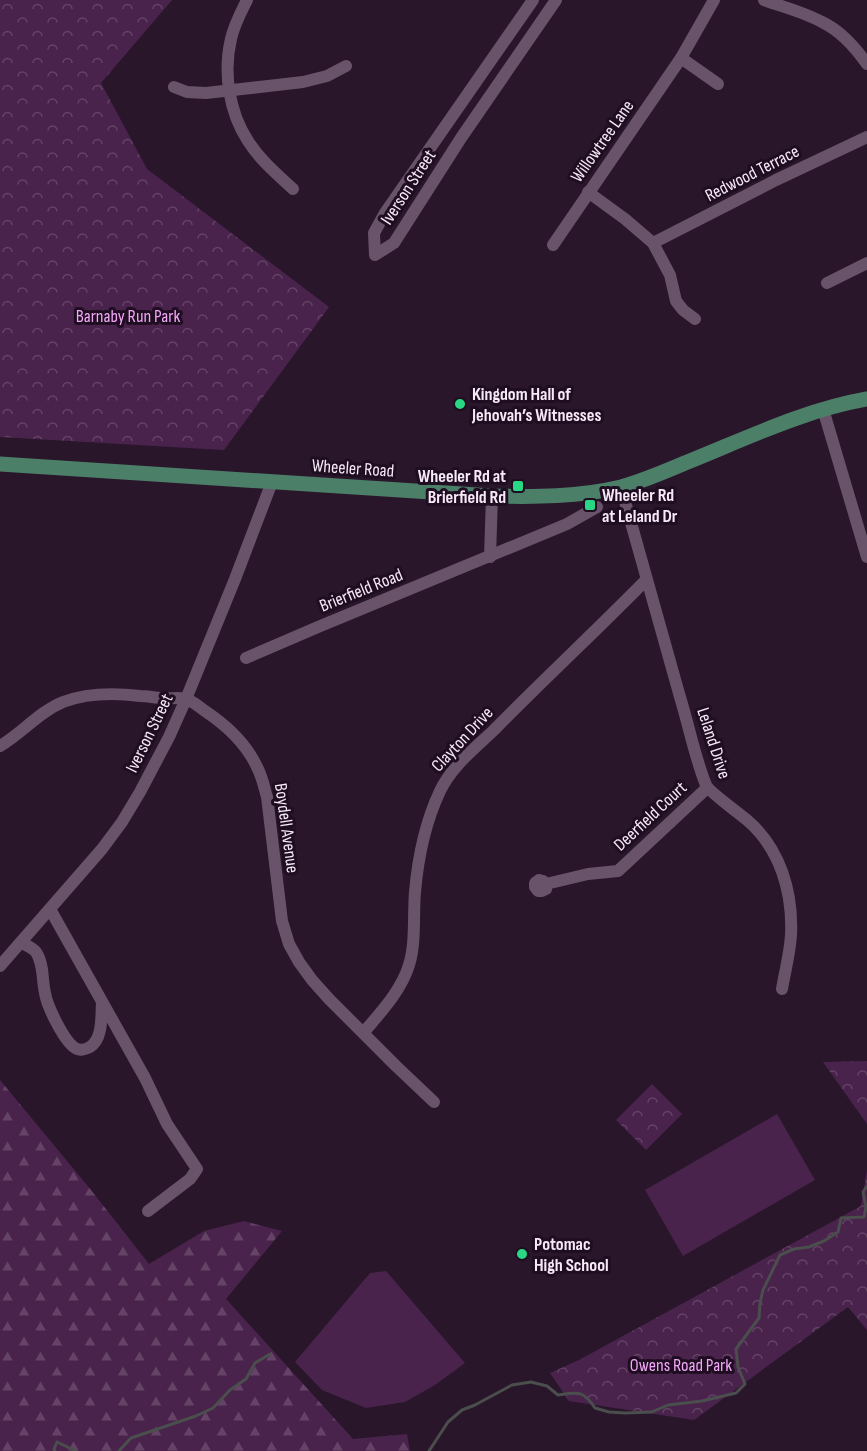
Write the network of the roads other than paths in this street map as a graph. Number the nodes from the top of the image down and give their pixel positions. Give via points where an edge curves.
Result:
1 (247, 0) edge
2 (533, 0) edge
3 (556, 0) edge
4 (714, 0) edge
5 (764, 0) edge
6 (681, 58) junction
7 (867, 63) edge
8 (346, 66) dead end
9 (718, 84) dead end
10 (174, 87) dead end
11 (228, 91) junction
12 (867, 137) edge
13 (293, 189) dead end
14 (588, 192) junction
15 (653, 243) junction
16 (553, 245) dead end
17 (867, 263) edge
18 (827, 283) dead end
19 (694, 319) dead end
20 (867, 399) edge
21 (823, 409) junction
22 (0, 464) edge
23 (272, 482) junction
24 (621, 487) junction
25 (492, 496) junction
26 (597, 507) dead end
27 (490, 557) junction
28 (867, 557) edge
29 (646, 580) junction
30 (246, 658) dead end
31 (186, 699) junction
32 (0, 746) edge
33 (707, 788) junction
34 (546, 884) dead end
35 (50, 909) junction
36 (21, 942) junction
37 (0, 966) edge
38 (782, 989) dead end
39 (102, 1002) junction
40 (364, 1032) junction
41 (434, 1102) dead end
42 (148, 1211) dead end

1 - 11 street via 231,38
2 - 3 street, Iverson Street via 385,213 374,233 375,255 394,243
4 - 6 street, Willowtree Lane
5 - 7 street via 822,22 850,42
6 - 9 street
6 - 14 street, Willowtree Lane
8 - 11 street via 303,82
10 - 11 street via 195,93
11 - 13 street via 250,144
12 - 15 street, Redwood Terrace
14 - 15 street
14 - 16 street, Willowtree Lane
15 - 19 street via 670,275 676,301
17 - 18 street
20 - 21 main road, Wheeler Road
21 - 24 main road, Wheeler Road
21 - 28 street
22 - 23 main road, Wheeler Road
23 - 25 main road, Wheeler Road
23 - 31 street, Iverson Street
24 - 25 main road, Wheeler Road via 566,495
24 - 29 street, Leland Drive
25 - 27 street
26 - 27 street, Brierfield Road
27 - 30 street, Brierfield Road
29 - 33 street, Leland Drive
29 - 40 street, Clayton Drive via 449,775 422,840 409,965 398,989
31 - 32 street, Boydell Avenue via 122,694 75,698 34,719
31 - 35 street, Iverson Street via 122,822
31 - 40 street, Boydell Avenue via 220,721 258,767 267,797 289,944 312,980
33 - 34 street, Deerfield Court via 618,870
33 - 38 street, Leland Drive via 752,824 776,856 790,912 791,935
35 - 36 street, Iverson Street
35 - 39 street
36 - 37 street, Iverson Street
36 - 39 street via 35,951 48,1005 75,1048 81,1050 96,1041
39 - 42 street via 167,1124 197,1169 190,1179
40 - 41 street, Boydell Avenue

